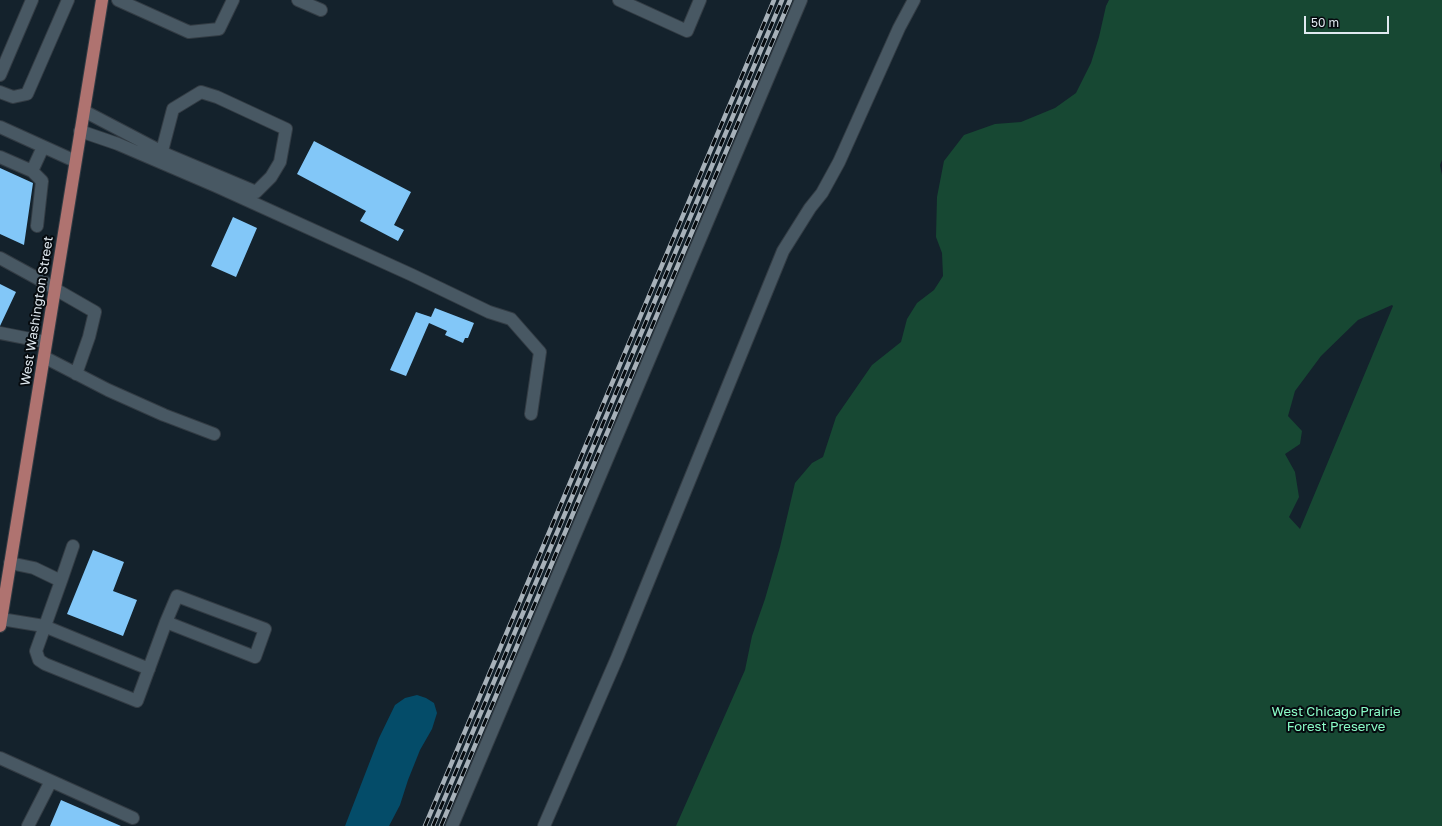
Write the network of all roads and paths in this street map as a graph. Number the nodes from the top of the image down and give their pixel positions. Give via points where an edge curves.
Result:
1 (32, 0) edge
2 (68, 0) edge
3 (102, 0) edge
4 (118, 0) edge
5 (233, 0) edge
6 (298, 0) edge
7 (619, 0) edge
8 (700, 0) edge
9 (801, 0) edge
10 (914, 0) edge
11 (321, 10) dead end
12 (0, 75) edge
13 (0, 92) edge
14 (84, 111) junction
15 (0, 127) edge
16 (80, 131) junction
17 (43, 147) junction
18 (162, 152) junction
19 (0, 157) edge
20 (76, 161) junction
21 (32, 171) junction
22 (37, 226) dead end
23 (0, 258) edge
24 (55, 289) junction
25 (0, 333) edge
26 (46, 342) junction
27 (44, 357) junction
28 (76, 374) junction
29 (531, 414) dead end
30 (214, 434) dead end
31 (73, 546) dead end
32 (10, 563) junction
33 (61, 580) junction
34 (166, 622) junction
35 (1, 623) edge
36 (44, 626) junction
37 (149, 669) junction
38 (0, 758) edge
39 (52, 781) junction
40 (133, 818) dead end
41 (28, 826) edge
42 (452, 826) edge
43 (544, 826) edge

1 - 12 street
2 - 13 street via 27,94 13,97
3 - 14 main road, West Washington Street
4 - 5 street via 189,32 219,29
6 - 11 street
7 - 8 street via 686,31
9 - 42 street
10 - 43 street via 839,162 783,252 617,658
14 - 16 main road, West Washington Street
14 - 18 street
15 - 17 street
16 - 20 main road, West Washington Street
16 - 29 street via 118,144 216,186 511,320 540,352
17 - 20 street
17 - 21 street
18 - 18 street via 256,192 271,177 280,162 286,129 201,92 173,109
19 - 21 street
20 - 24 main road, West Washington Street
21 - 22 street via 42,181
23 - 24 street
24 - 26 main road, West Washington Street
24 - 28 street via 94,312 89,337
25 - 26 street
26 - 27 main road, West Washington Street
27 - 28 street
27 - 32 main road, West Washington Street
28 - 30 street via 164,415
31 - 33 street
32 - 33 street via 34,568
32 - 35 main road, West Washington Street
33 - 36 street
34 - 34 street via 255,656 265,629 177,596
34 - 37 street
35 - 36 street
36 - 37 street
36 - 37 street via 36,651 39,660 52,667 137,701
38 - 39 street
39 - 40 street
39 - 41 street

